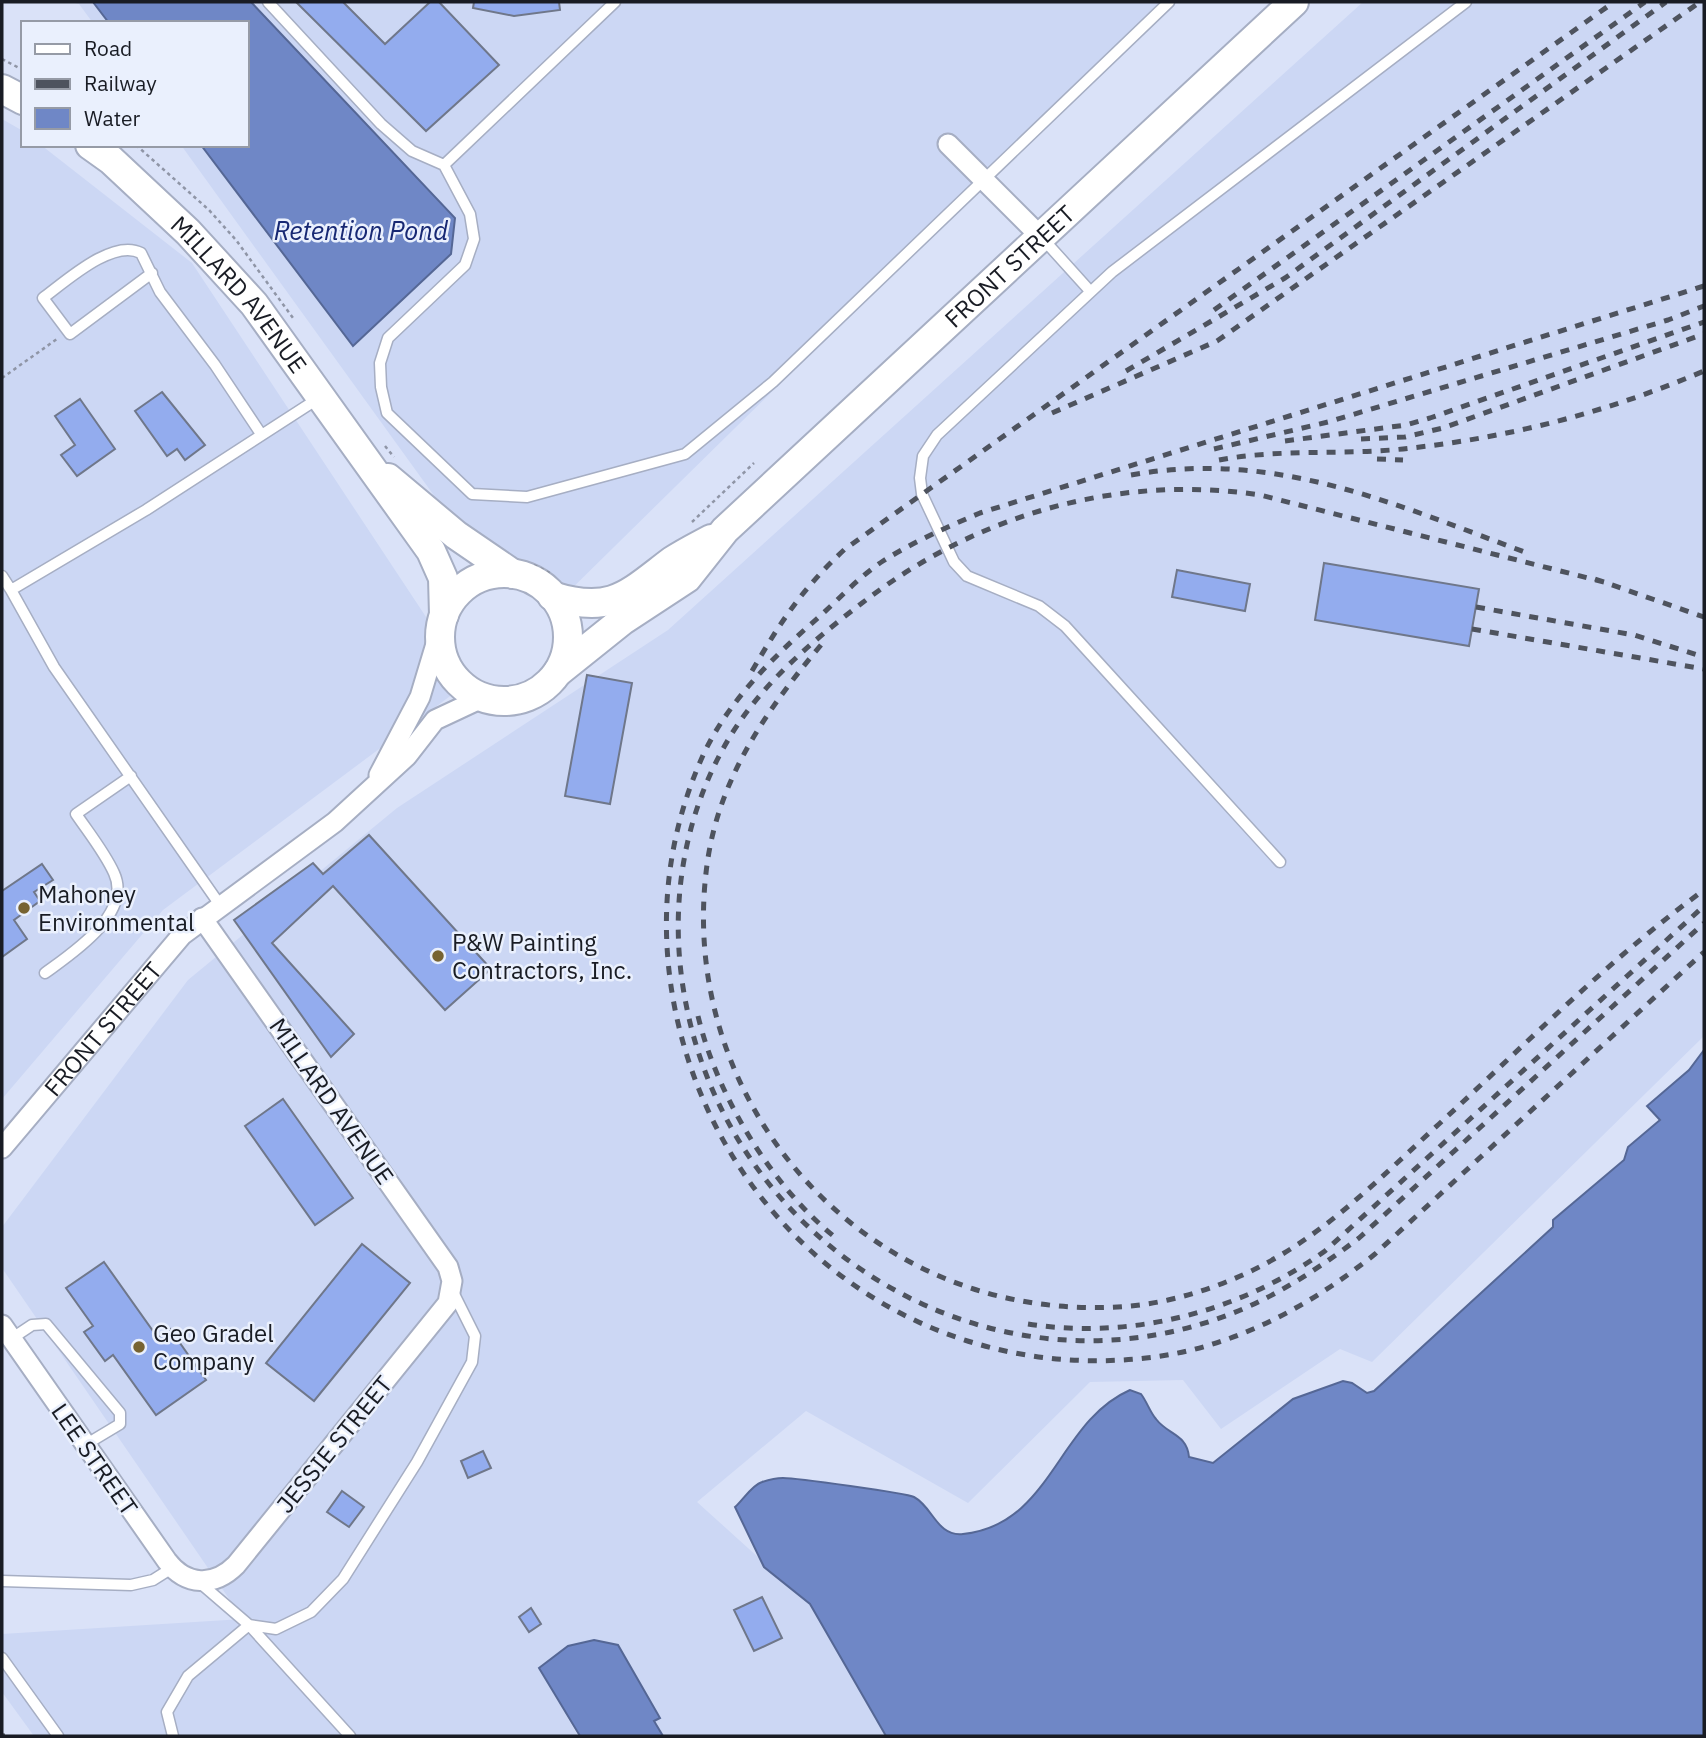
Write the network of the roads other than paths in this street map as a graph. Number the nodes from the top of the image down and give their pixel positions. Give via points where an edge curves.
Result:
1 (268, 2) edge
2 (615, 2) edge
3 (1169, 2) edge
4 (1294, 2) edge
5 (1466, 2) edge
6 (2, 89) edge
7 (21, 99) edge
8 (948, 144) dead end
9 (93, 147) edge
10 (443, 165) junction
11 (984, 180) junction
12 (1041, 237) junction
13 (152, 273) junction
14 (1090, 291) junction
15 (320, 397) junction
16 (261, 434) junction
17 (376, 453) junction
18 (725, 530) junction
19 (521, 568) junction
20 (2, 576) edge
21 (552, 585) junction
22 (11, 590) junction
23 (442, 624) junction
24 (558, 672) junction
25 (482, 698) junction
26 (131, 776) junction
27 (374, 785) junction
28 (1280, 862) dead end
29 (220, 905) junction
30 (202, 918) junction
31 (45, 973) dead end
32 (2, 1149) edge
33 (452, 1289) junction
34 (7, 1332) edge
35 (85, 1446) junction
36 (172, 1568) junction
37 (2, 1581) edge
38 (199, 1581) junction
39 (249, 1625) junction
40 (2, 1658) edge
41 (58, 1736) edge
42 (173, 1736) edge
43 (351, 1736) edge

1 - 10 lane via 381,124 412,151
2 - 10 lane
3 - 11 lane
4 - 12 street, FRONT STREET
5 - 14 lane
6 - 7 street
8 - 11 street
9 - 15 street, MILLARD AVENUE via 188,232 254,304
10 - 11 lane via 470,214 474,239 466,265 388,338 380,363 387,413 472,495 527,497 685,454 773,382
11 - 12 street
12 - 14 lane
12 - 18 street, FRONT STREET
13 - 13 lane via 141,253 122,248 43,298 70,334
13 - 16 lane via 160,292
14 - 28 lane via 937,435 923,456 922,494 954,562 967,576 1039,606 1065,626
15 - 16 lane
15 - 17 street, MILLARD AVENUE
16 - 22 lane via 146,510
17 - 19 street, MILLARD AVENUE via 456,535
17 - 23 street, MILLARD AVENUE via 436,560 445,586
18 - 21 street, FRONT STREET via 626,596 592,603
18 - 24 street, FRONT STREET via 687,578 623,620
19 - 21 street via 534,581
19 - 23 street via 471,582 454,596
20 - 22 lane
21 - 24 street via 568,629 567,652
22 - 26 lane via 54,667
23 - 25 street via 441,651 449,671 463,687
23 - 27 street, FRONT STREET via 420,697
24 - 25 street via 527,698 502,702
25 - 27 street, FRONT STREET via 435,720 407,756
26 - 29 lane
26 - 31 lane via 76,814 116,876 110,914 90,940
27 - 29 street, FRONT STREET via 307,845
29 - 30 street, FRONT STREET
30 - 32 street, FRONT STREET via 149,972
30 - 33 street, MILLARD AVENUE via 448,1267
33 - 38 street, JESSIE STREET via 442,1311 236,1565 219,1577
33 - 39 lane via 475,1336 472,1362 416,1462 343,1579 311,1612 276,1629
34 - 35 street, LEE STREET
34 - 35 lane via 46,1324 120,1413 120,1424
35 - 36 street, LEE STREET
36 - 37 lane via 153,1580 131,1585
36 - 38 street, LEE STREET
38 - 39 lane
39 - 42 lane via 188,1676 167,1712
39 - 43 lane
40 - 41 lane

